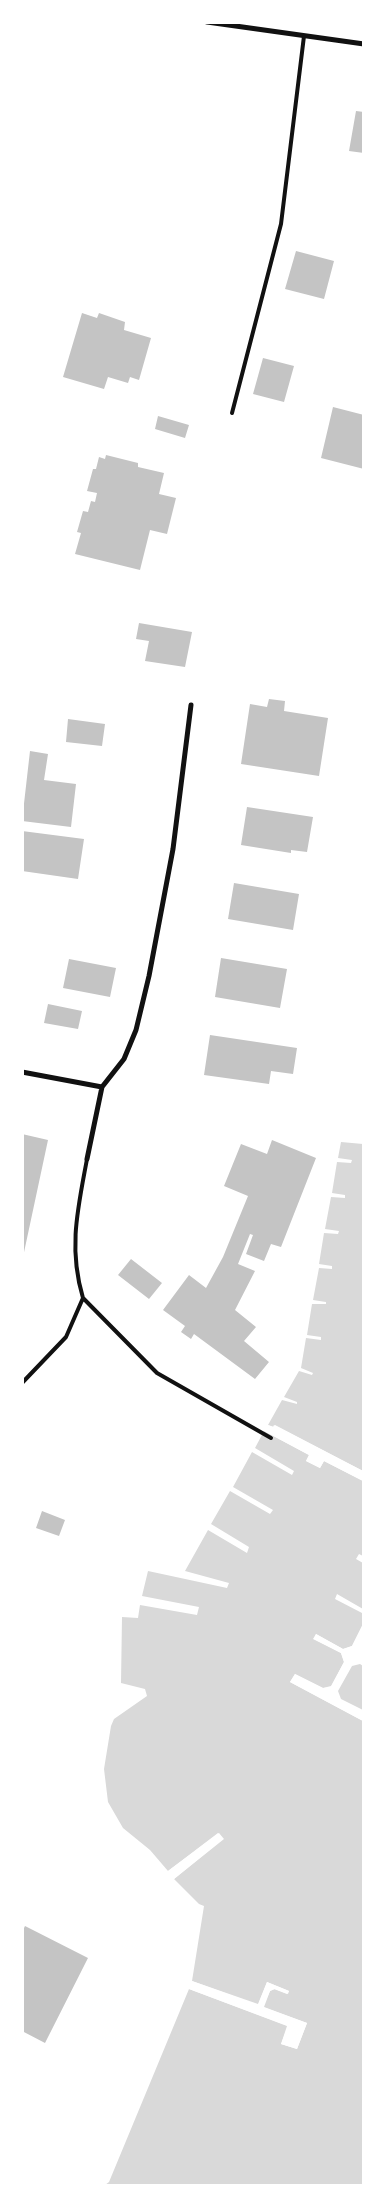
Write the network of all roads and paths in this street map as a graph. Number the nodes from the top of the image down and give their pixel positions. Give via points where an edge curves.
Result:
1 (207, 22) edge
2 (304, 36) junction
3 (364, 44) edge
4 (232, 413) dead end
5 (191, 705) dead end
6 (22, 1072) edge
7 (102, 1088) junction
8 (87, 1159) joint
9 (83, 1298) junction
10 (22, 1383) edge
11 (271, 1438) dead end

1 - 2 street
2 - 3 street
2 - 4 lane via 281,224
5 - 7 street via 173,848 149,976 136,1030 124,1059
6 - 7 street
7 - 8 street
8 - 9 lane via 74,1239 76,1274
9 - 10 lane via 66,1337
9 - 11 lane via 157,1373

